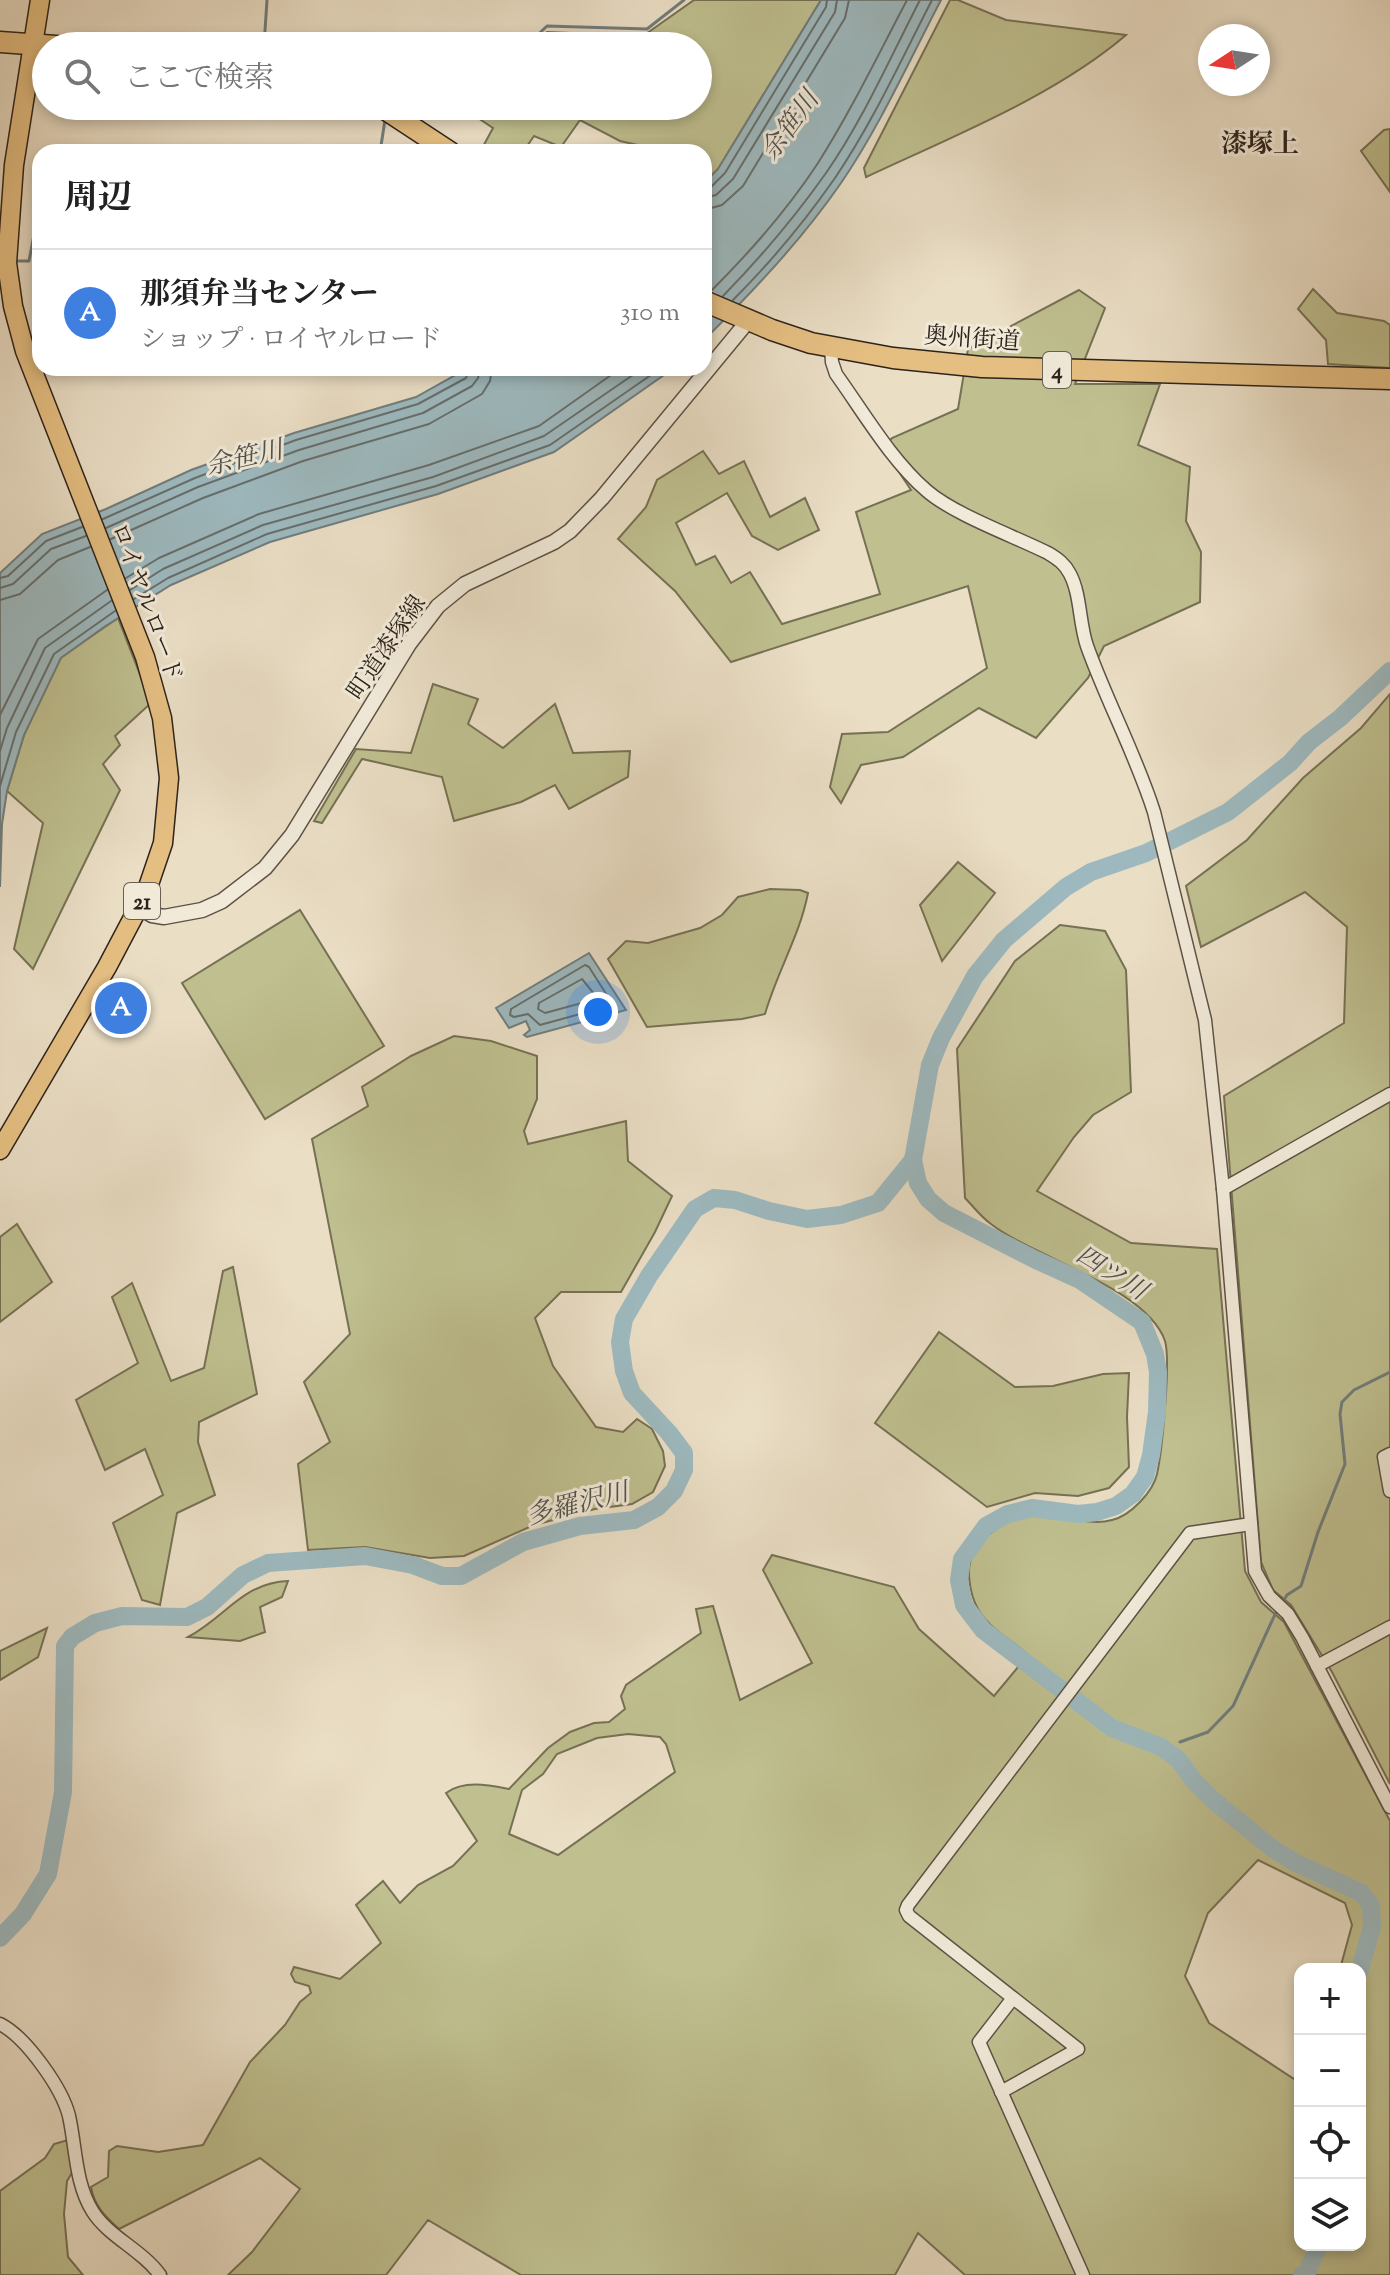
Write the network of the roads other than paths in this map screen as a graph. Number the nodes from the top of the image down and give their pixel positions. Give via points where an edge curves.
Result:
1 (40, 0) edge
2 (34, 32) edge
3 (0, 42) edge
4 (32, 44) joint
5 (401, 120) edge
6 (438, 144) edge
7 (712, 305) edge
8 (739, 317) junction
9 (831, 347) junction
10 (712, 353) edge
11 (32, 369) edge
12 (35, 376) edge
13 (694, 376) edge
14 (1390, 379) edge
15 (138, 907) junction
16 (1390, 1094) edge
17 (0, 1150) edge
18 (1223, 1189) junction
19 (1390, 1454) edge
20 (1390, 1491) edge
21 (1251, 1524) junction
22 (1390, 1627) edge
23 (1317, 1666) junction
24 (1390, 1805) edge
25 (1013, 1998) junction
26 (0, 2024) edge
27 (1001, 2092) junction
28 (160, 2275) edge
29 (1083, 2275) edge

1 - 2 main road, ロイヤルロード
3 - 4 highway
4 - 11 main road, ロイヤルロード / 21 via 14,165 7,263 13,306
5 - 6 highway
7 - 8 highway, 奥州街道 / 4
8 - 9 highway, 奥州街道 / 4
8 - 10 street, 町道漆塚線
9 - 14 highway, 奥州街道 / 4 via 982,367
9 - 18 street via 836,374 928,492 1048,553 1071,575 1085,641 1146,786 1171,876 1205,1020
12 - 15 main road, ロイヤルロード / 21 via 133,624 162,718 169,778 163,843
13 - 15 street, 町道漆塚線 via 602,498 570,531 465,584 438,606 409,644 292,835 265,868 202,910 164,917
15 - 17 main road, ロイヤルロード / 21
16 - 18 street
18 - 21 street
19 - 20 street via 1384,1457
21 - 23 street via 1260,1583 1288,1614
21 - 25 street via 1190,1533 906,1910
22 - 23 street
23 - 24 street
25 - 27 street via 979,2042
25 - 27 street via 1078,2049
26 - 28 street via 38,2060 68,2111 92,2211
27 - 29 street

